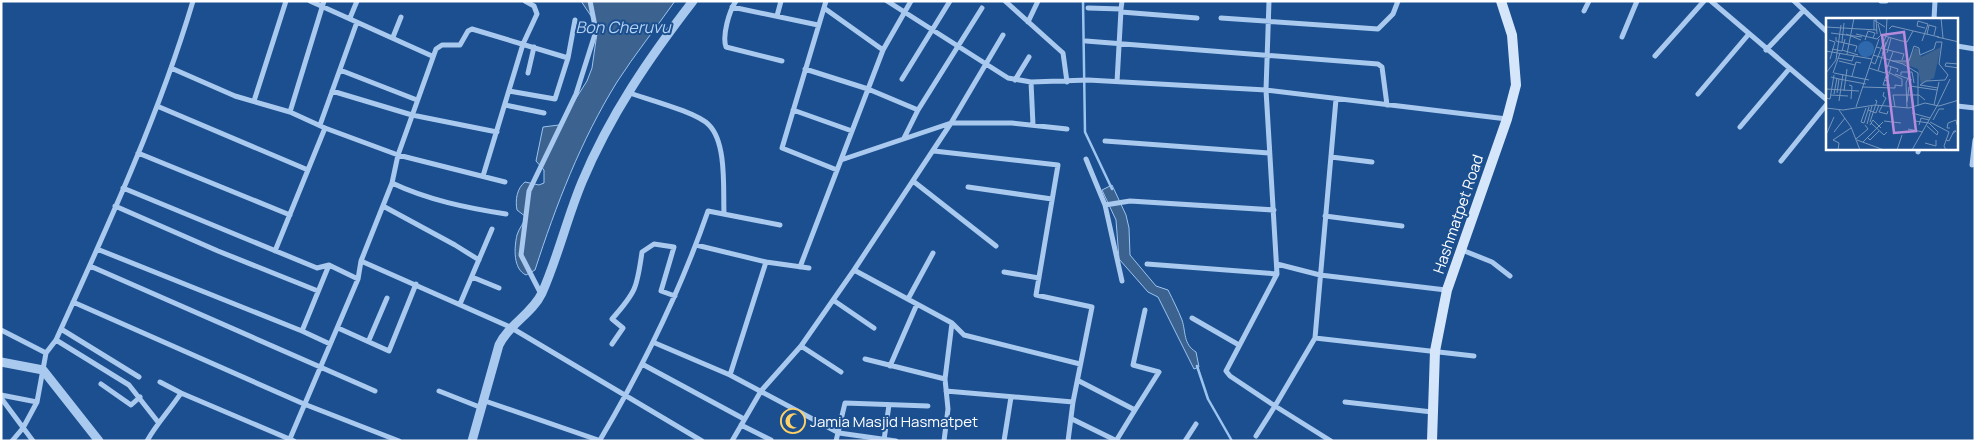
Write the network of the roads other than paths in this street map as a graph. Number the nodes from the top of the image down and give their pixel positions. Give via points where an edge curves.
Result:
1 (193, 1) edge
2 (286, 1) edge
3 (310, 1) edge
4 (357, 1) edge
5 (525, 1) edge
6 (590, 1) edge
7 (693, 1) edge
8 (736, 1) edge
9 (781, 1) edge
10 (826, 1) edge
11 (887, 1) edge
12 (911, 1) edge
13 (950, 1) edge
14 (1005, 1) edge
15 (1038, 1) edge
16 (1122, 1) edge
17 (1269, 1) edge
18 (1398, 1) edge
19 (1501, 1) edge
20 (1589, 1) edge
21 (1636, 1) edge
22 (1704, 1) edge
23 (1711, 1) edge
24 (1794, 1) edge
25 (1882, 1) edge
26 (1886, 1) edge
27 (1936, 1) edge
28 (324, 4) edge
29 (732, 7) junction
30 (824, 8) junction
31 (982, 8) dead end
32 (1088, 8) dead end
33 (1121, 10) junction
34 (1804, 10) junction
35 (1584, 11) dead end
36 (905, 12) junction
37 (777, 16) junction
38 (401, 17) dead end
39 (350, 18) junction
40 (1197, 18) dead end
41 (1221, 18) dead end
42 (1934, 18) edge
43 (575, 20) dead end
44 (1269, 21) junction
45 (358, 22) junction
46 (1028, 22) junction
47 (818, 25) junction
48 (932, 28) junction
49 (1826, 31) edge
50 (1748, 35) junction
51 (1003, 36) dead end
52 (393, 37) junction
53 (1622, 37) dead end
54 (1086, 41) dead end
55 (1120, 42) junction
56 (524, 44) junction
57 (1958, 46) edge
58 (534, 47) junction
59 (959, 47) junction
60 (1975, 49) edge
61 (883, 50) junction
62 (1766, 50) junction
63 (1269, 54) junction
64 (432, 56) junction
65 (1655, 56) dead end
66 (1029, 57) dead end
67 (568, 58) junction
68 (782, 61) dead end
69 (986, 65) junction
70 (171, 68) junction
71 (805, 69) junction
72 (1789, 69) junction
73 (340, 70) junction
74 (528, 73) dead end
75 (902, 79) dead end
76 (1015, 80) junction
77 (1031, 82) junction
78 (1066, 82) junction
79 (1117, 82) junction
80 (868, 89) junction
81 (509, 90) junction
82 (1266, 90) junction
83 (332, 92) junction
84 (627, 92) junction
85 (1698, 94) dead end
86 (1336, 98) junction
87 (1826, 99) edge
88 (416, 100) junction
89 (254, 101) junction
90 (505, 105) junction
91 (1387, 105) junction
92 (1826, 105) edge
93 (157, 106) junction
94 (1958, 106) edge
95 (1975, 108) edge
96 (793, 110) junction
97 (918, 110) junction
98 (290, 112) junction
99 (544, 113) dead end
100 (412, 115) junction
101 (1507, 120) junction
102 (952, 123) junction
103 (1033, 125) junction
104 (322, 127) junction
105 (1740, 127) dead end
106 (1067, 129) dead end
107 (852, 131) junction
108 (496, 132) junction
109 (904, 138) junction
110 (1975, 140) edge
111 (1105, 141) dead end
112 (934, 151) junction
113 (138, 153) junction
114 (1269, 153) junction
115 (398, 155) junction
116 (1331, 156) junction
117 (1086, 159) dead end
118 (840, 160) junction
119 (1781, 161) dead end
120 (1372, 162) dead end
121 (1972, 165) dead end
122 (308, 170) junction
123 (837, 170) junction
124 (483, 176) junction
125 (913, 181) junction
126 (505, 182) dead end
127 (392, 183) junction
128 (968, 187) dead end
129 (123, 188) junction
130 (1052, 198) junction
131 (1105, 205) junction
132 (115, 206) junction
133 (383, 206) junction
134 (1274, 210) junction
135 (506, 214) dead end
136 (724, 214) junction
137 (290, 215) junction
138 (1325, 216) junction
139 (780, 225) dead end
140 (1402, 226) dead end
141 (492, 229) dead end
142 (696, 245) junction
143 (996, 246) dead end
144 (97, 249) junction
145 (1462, 250) junction
146 (275, 251) junction
147 (932, 253) dead end
148 (479, 260) junction
149 (361, 261) junction
150 (766, 262) junction
151 (1147, 264) dead end
152 (1276, 264) junction
153 (329, 265) junction
154 (90, 266) junction
155 (800, 267) junction
156 (808, 268) dead end
157 (854, 270) junction
158 (1004, 272) dead end
159 (1277, 274) junction
160 (1320, 275) junction
161 (1510, 276) dead end
162 (472, 277) junction
163 (1039, 278) junction
164 (358, 279) junction
165 (1122, 281) dead end
166 (416, 284) junction
167 (499, 288) dead end
168 (318, 290) junction
169 (1447, 290) junction
170 (541, 294) junction
171 (675, 296) junction
172 (387, 298) dead end
173 (908, 299) junction
174 (833, 300) junction
175 (74, 302) junction
176 (460, 304) junction
177 (917, 304) junction
178 (1145, 310) dead end
179 (1192, 318) dead end
180 (952, 323) junction
181 (338, 328) junction
182 (510, 328) junction
183 (874, 328) dead end
184 (61, 329) junction
185 (1, 330) edge
186 (302, 331) junction
187 (1315, 338) junction
188 (56, 340) junction
189 (369, 340) junction
190 (655, 342) junction
191 (330, 344) junction
192 (612, 344) dead end
193 (1239, 345) junction
194 (801, 346) junction
195 (1435, 351) junction
196 (46, 353) junction
197 (1474, 356) dead end
198 (865, 359) dead end
199 (1, 362) edge
200 (642, 364) junction
201 (1080, 364) junction
202 (890, 366) junction
203 (321, 368) junction
204 (44, 370) junction
205 (841, 372) dead end
206 (730, 375) junction
207 (139, 377) dead end
208 (945, 379) junction
209 (1078, 381) junction
210 (160, 382) dead end
211 (101, 384) dead end
212 (946, 390) junction
213 (375, 391) dead end
214 (439, 391) dead end
215 (761, 391) junction
216 (181, 393) junction
217 (1, 396) edge
218 (626, 396) junction
219 (140, 397) junction
220 (1011, 397) junction
221 (37, 402) junction
222 (1073, 402) junction
223 (1345, 402) dead end
224 (304, 404) junction
225 (483, 405) junction
226 (889, 405) junction
227 (928, 406) dead end
228 (1275, 406) junction
229 (1135, 410) junction
230 (1432, 412) junction
231 (744, 419) junction
232 (1072, 419) junction
233 (158, 422) junction
234 (1196, 424) dead end
235 (740, 426) junction
236 (23, 428) junction
237 (839, 433) junction
238 (1256, 436) dead end
239 (694, 439) edge
240 (291, 440) edge
241 (772, 440) edge
242 (884, 440) edge
243 (12, 441) edge
244 (33, 441) edge
245 (99, 441) edge
246 (147, 441) edge
247 (400, 441) edge
248 (472, 441) edge
249 (601, 441) edge
250 (702, 441) edge
251 (732, 441) edge
252 (836, 441) edge
253 (896, 441) edge
254 (944, 441) edge
255 (1004, 441) edge
256 (1068, 441) edge
257 (1116, 441) edge
258 (1185, 441) edge
259 (1331, 441) edge
260 (1432, 441) edge

1 - 70 street
2 - 89 street
3 - 28 street
4 - 39 street
5 - 56 street via 534,6 537,14
6 - 170 street via 596,31 576,94 529,191 521,255
7 - 84 street
8 - 29 street
9 - 37 street
10 - 30 street
11 - 36 street
12 - 36 street
13 - 48 street
14 - 46 street
15 - 46 street
16 - 33 street
17 - 44 street
18 - 44 street via 1393,14 1378,29
19 - 101 main road, Hashmatpet Road via 1512,35 1515,60 1516,85
20 - 35 street
21 - 53 street
22 - 65 street
23 - 50 street
24 - 34 street
25 - 26 street
27 - 42 street
28 - 39 street
28 - 98 street
29 - 37 street
29 - 68 street via 724,42 726,47
30 - 47 street
30 - 61 street
31 - 59 street
32 - 33 street
33 - 40 street
33 - 55 street
34 - 49 street
34 - 62 street
36 - 48 street
36 - 61 street
37 - 47 street
38 - 52 street
39 - 45 street
41 - 44 street
43 - 67 street
44 - 63 street
45 - 52 street
45 - 73 street
46 - 78 street via 1063,52
47 - 71 street
48 - 59 street
48 - 75 street
50 - 62 street
50 - 85 street
51 - 69 street
52 - 64 street
54 - 55 street
55 - 63 street
55 - 79 street
56 - 58 street
56 - 64 street via 472,29 460,45 442,45
56 - 81 street
57 - 60 street
58 - 67 street
58 - 74 street
59 - 69 street
59 - 97 street
61 - 80 street
62 - 72 street
63 - 82 street
63 - 91 street via 1378,64 1382,67
64 - 88 street
66 - 76 street
67 - 81 street via 555,99
69 - 76 street
69 - 102 street
70 - 89 street
70 - 93 street
71 - 80 street
71 - 96 street
72 - 87 street
72 - 105 street
73 - 83 street
73 - 88 street
76 - 77 street
77 - 78 street
77 - 103 street
78 - 79 street
79 - 82 street
80 - 97 street
80 - 107 street
81 - 90 street
82 - 86 street
82 - 114 street
83 - 100 street
83 - 104 street
84 - 136 street via 709,124 721,153
84 - 170 street via 582,182
86 - 91 street
86 - 116 street
88 - 100 street
89 - 98 street
90 - 99 street
90 - 108 street
91 - 101 street
92 - 119 street
93 - 113 street
93 - 122 street
94 - 95 street
96 - 107 street
96 - 123 street via 782,148
97 - 109 street
98 - 104 street
100 - 108 street
100 - 115 street
101 - 145 main road, Hashmatpet Road
102 - 103 street
102 - 109 street
102 - 112 street
103 - 106 street
104 - 115 street
104 - 122 street
107 - 118 street
108 - 124 street
109 - 118 street
110 - 121 street
111 - 114 street
112 - 125 street
112 - 130 street via 1058,165
113 - 129 street
113 - 137 street
114 - 134 street
115 - 124 street
115 - 127 street
116 - 120 street
116 - 138 street
117 - 131 street
118 - 123 street
122 - 137 street
123 - 155 street
124 - 126 street
125 - 143 street
125 - 157 street
127 - 133 street
127 - 135 street via 414,193
128 - 130 street
129 - 132 street
129 - 146 street
130 - 163 street
131 - 134 street via 1130,201
131 - 165 street
132 - 144 street
132 - 168 street
133 - 148 street via 456,244
133 - 149 street
134 - 152 street
136 - 139 street
136 - 142 street via 708,211
137 - 146 street
138 - 140 street
138 - 160 street
141 - 148 street
142 - 150 street
142 - 171 street
144 - 154 street
144 - 186 street
145 - 161 street via 1492,262
145 - 169 main road, Hashmatpet Road
146 - 153 street via 317,268
147 - 173 street
148 - 162 street
149 - 164 street
149 - 166 street
150 - 155 street
150 - 206 street
151 - 159 street
152 - 159 street
152 - 160 street
153 - 164 street
153 - 168 street
154 - 175 street
154 - 203 street
155 - 156 street
157 - 173 street
157 - 174 street
158 - 163 street
159 - 193 street
160 - 169 street
160 - 187 street
162 - 167 street
162 - 176 street
163 - 201 street via 1036,295 1092,307
164 - 181 street
166 - 176 street
166 - 189 street via 389,351
168 - 186 street
169 - 195 main road, Hashmatpet Road
170 - 182 street via 521,320
171 - 190 street
171 - 192 street via 661,291 674,247 654,244 642,252 632,296 612,319 623,328
172 - 189 street
173 - 177 street
174 - 183 street
174 - 194 street
175 - 184 street
175 - 224 street
176 - 182 street
177 - 180 street
177 - 202 street
178 - 229 street via 1133,365 1159,372
179 - 193 street
180 - 201 street via 964,335
180 - 208 street
181 - 189 street
181 - 191 street
182 - 218 street
182 - 225 street via 499,345
184 - 188 street
184 - 207 street
185 - 196 street
186 - 191 street
187 - 195 street
187 - 228 street
188 - 196 street
188 - 219 street via 129,385
190 - 200 street
190 - 206 street
191 - 203 street
193 - 228 street via 1226,370
194 - 205 street
194 - 215 street
195 - 197 street
195 - 230 main road, Hashmatpet Road
196 - 204 street
198 - 202 street
199 - 204 street
200 - 218 street
200 - 231 street
201 - 209 street
202 - 208 street
203 - 213 street
203 - 224 street
204 - 221 street
204 - 245 street
206 - 215 street
208 - 212 street
209 - 222 street
209 - 229 street
210 - 216 street
211 - 219 street via 131,405
212 - 220 street
212 - 254 street via 948,410
214 - 225 street
215 - 231 street
215 - 237 street
216 - 233 street via 166,417
216 - 240 street
217 - 221 street
217 - 236 street
218 - 239 street
218 - 249 street
219 - 233 street
220 - 222 street
220 - 255 street
221 - 236 street
222 - 232 street
223 - 230 street
224 - 240 street
224 - 247 street
225 - 248 street
225 - 249 street
226 - 227 street
226 - 237 street via 846,403
226 - 242 street
228 - 238 street
228 - 259 street
229 - 257 street
230 - 260 main road, Hashmatpet Road
231 - 235 street
232 - 256 street
232 - 257 street
233 - 246 street
234 - 258 street
235 - 241 street
235 - 251 street
236 - 243 street
236 - 244 street
237 - 242 street
237 - 252 street
239 - 250 street
242 - 253 street

